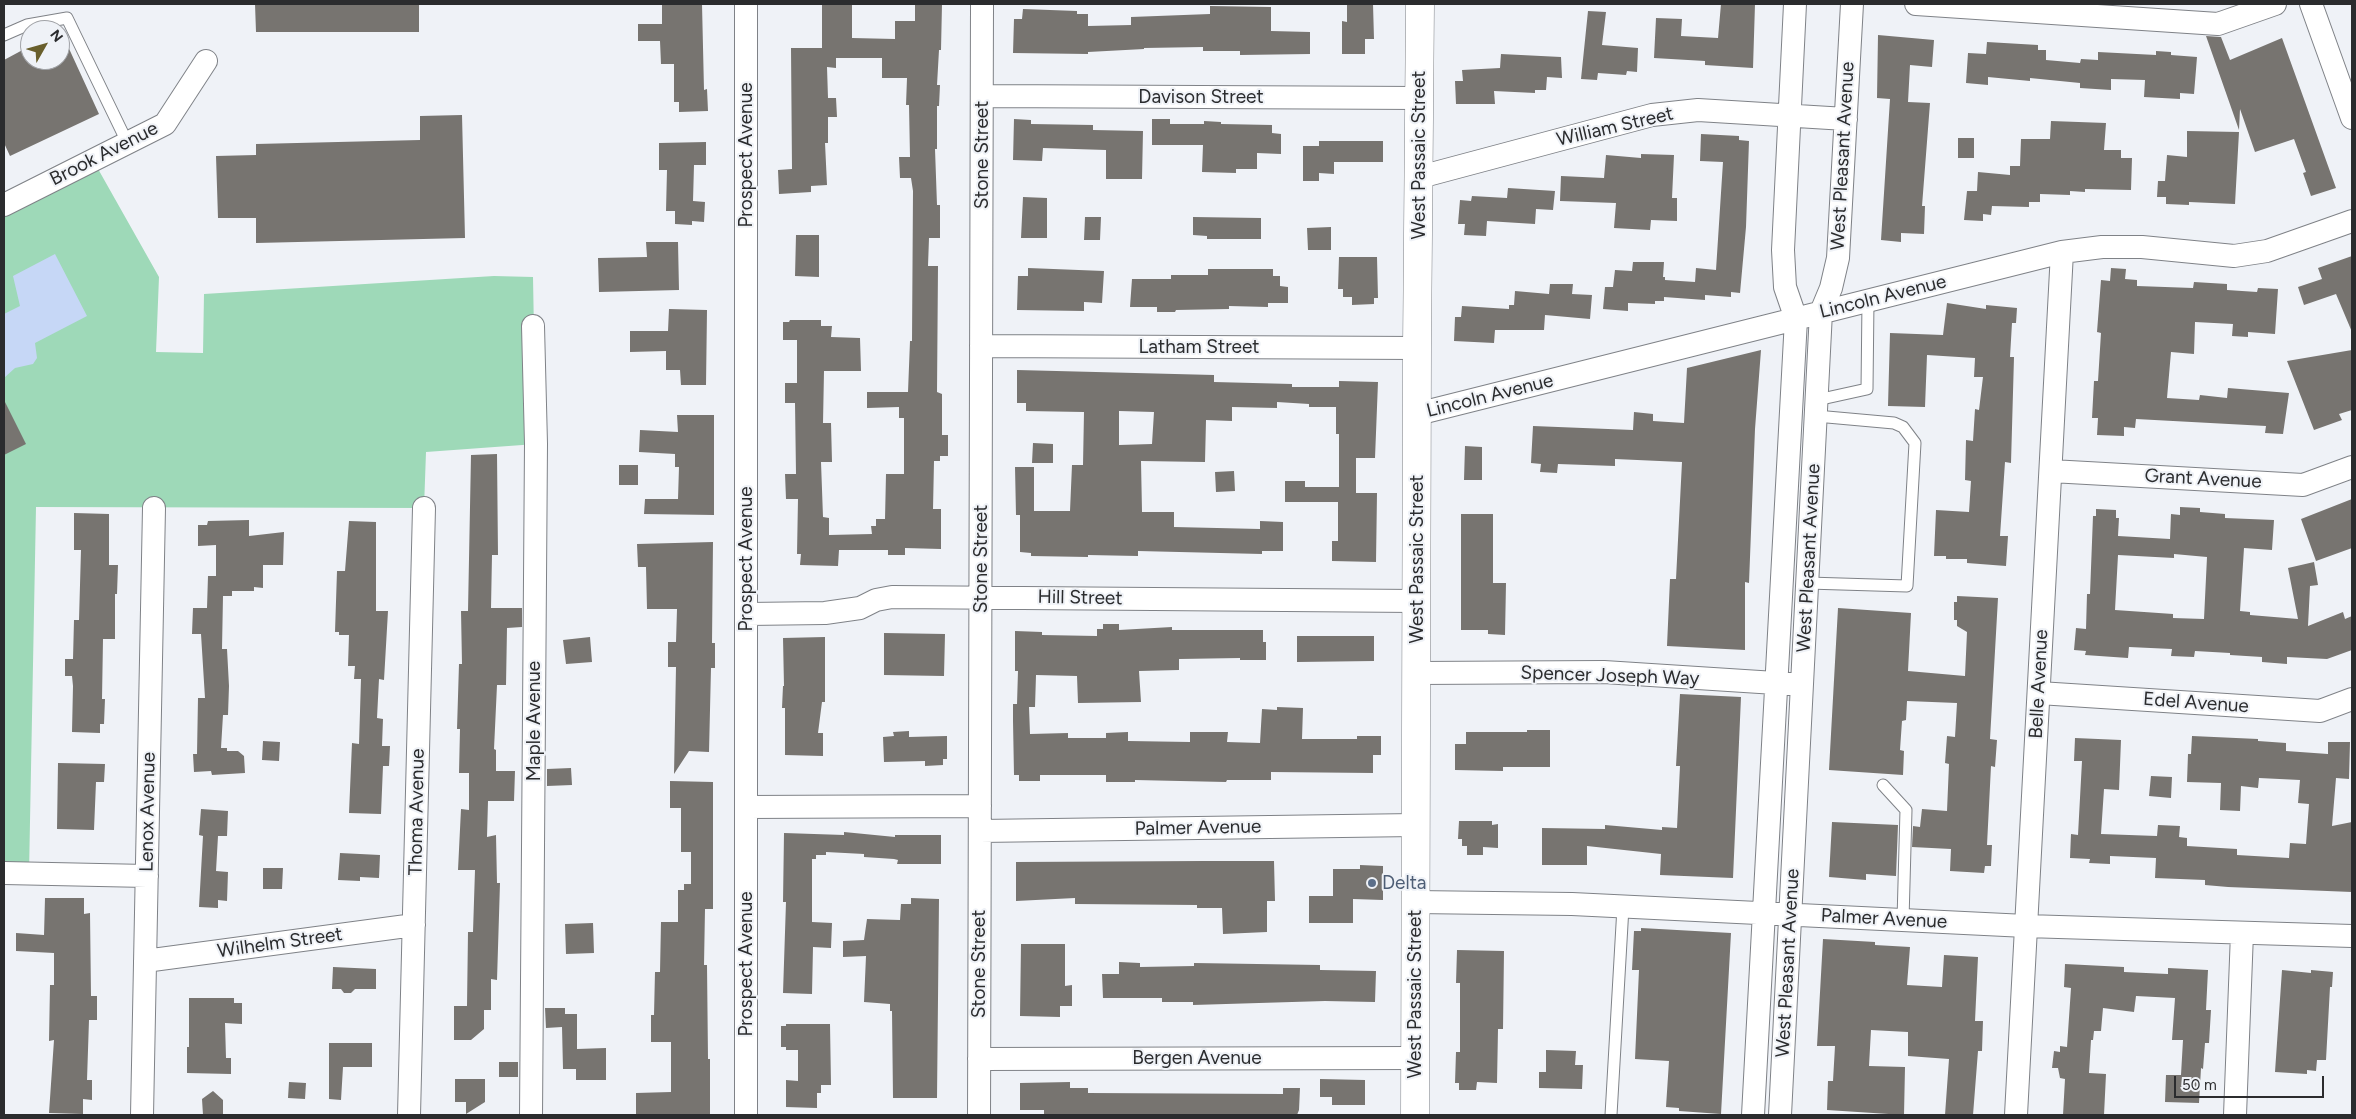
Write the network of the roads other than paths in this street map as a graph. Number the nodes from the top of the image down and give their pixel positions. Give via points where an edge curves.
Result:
1 (746, 4) edge
2 (982, 4) edge
3 (1420, 4) edge
4 (1795, 4) edge
5 (1807, 4) edge
6 (1852, 4) edge
7 (1916, 4) edge
8 (2275, 4) edge
9 (2311, 4) edge
10 (1793, 28) junction
11 (4, 35) edge
12 (206, 61) dead end
13 (982, 96) junction
14 (1420, 98) junction
15 (1789, 116) junction
16 (2352, 118) edge
17 (1846, 119) junction
18 (128, 142) junction
19 (1420, 176) junction
20 (4, 205) edge
21 (2352, 222) edge
22 (2062, 252) junction
23 (1868, 301) junction
24 (1821, 312) junction
25 (1796, 318) junction
26 (533, 326) dead end
27 (981, 346) junction
28 (1417, 348) junction
29 (1816, 408) junction
30 (1417, 414) junction
31 (2352, 467) edge
32 (2051, 471) junction
33 (154, 508) dead end
34 (424, 508) dead end
35 (1808, 583) junction
36 (980, 597) junction
37 (1416, 601) junction
38 (746, 614) junction
39 (1417, 673) junction
40 (1776, 683) junction
41 (1803, 684) junction
42 (2039, 693) junction
43 (2352, 700) edge
44 (1883, 785) dead end
45 (980, 806) junction
46 (746, 807) junction
47 (1415, 825) junction
48 (980, 831) junction
49 (4, 873) edge
50 (147, 876) junction
51 (1415, 902) junction
52 (1623, 907) junction
53 (1763, 914) junction
54 (1790, 915) junction
55 (1902, 920) junction
56 (414, 925) junction
57 (2026, 926) junction
58 (2242, 933) junction
59 (2352, 936) edge
60 (145, 961) junction
61 (1415, 1058) junction
62 (979, 1059) junction
63 (142, 1115) edge
64 (409, 1115) edge
65 (531, 1115) edge
66 (746, 1115) edge
67 (979, 1115) edge
68 (1415, 1115) edge
69 (1610, 1115) edge
70 (1753, 1115) edge
71 (1780, 1115) edge
72 (2016, 1115) edge
73 (2235, 1115) edge

1 - 38 street, Prospect Avenue
2 - 13 street, Stone Street
3 - 14 main road, West Passaic Street
4 - 10 street, West Pleasant Avenue
5 - 10 street via 1800,10
6 - 17 street, West Pleasant Avenue
7 - 8 street via 2218,24
9 - 16 street
10 - 15 street, West Pleasant Avenue
11 - 18 lane via 27,25 67,18
12 - 18 street, Brook Avenue via 165,124
13 - 14 street, Davison Street
13 - 27 street, Stone Street
14 - 19 main road, West Passaic Street
15 - 17 street, William Street
15 - 19 street, William Street via 1698,110 1652,115
15 - 25 street, West Pleasant Avenue via 1783,250 1785,287
17 - 24 street, West Pleasant Avenue via 1838,258
18 - 20 street, Brook Avenue
19 - 28 main road, West Passaic Street
21 - 22 street, Lincoln Avenue via 2284,246 2234,256 2142,247
22 - 23 street, Lincoln Avenue
22 - 32 street, Belle Avenue
23 - 24 street, Lincoln Avenue
23 - 29 lane via 1867,389
24 - 25 street, Lincoln Avenue
24 - 29 street, West Pleasant Avenue
25 - 30 street, Lincoln Avenue
25 - 40 street, West Pleasant Avenue
26 - 65 street, Maple Avenue via 536,444
27 - 28 street, Latham Street
27 - 36 street, Stone Street
28 - 30 main road, West Passaic Street
29 - 35 street, West Pleasant Avenue
29 - 35 lane via 1894,423 1903,427 1915,443 1907,586
30 - 37 main road, West Passaic Street
31 - 32 street, Grant Avenue via 2303,485
32 - 42 street, Belle Avenue
33 - 50 street, Lenox Avenue
34 - 56 street, Thoma Avenue
35 - 41 street, West Pleasant Avenue
36 - 37 street, Hill Street
36 - 38 street, Hill Street via 892,596 860,608 825,613
36 - 45 street, Stone Street
37 - 39 main road, West Passaic Street
38 - 46 street, Prospect Avenue
39 - 40 street, Spencer Joseph Way via 1604,672
39 - 47 main road, West Passaic Street
40 - 41 street, Spencer Joseph Way
40 - 53 street, West Pleasant Avenue
41 - 54 street, West Pleasant Avenue
42 - 43 street, Edel Avenue via 2320,711
42 - 57 street, Belle Avenue
44 - 55 lane via 1906,810
45 - 46 street
45 - 48 street, Stone Street
46 - 66 street, Prospect Avenue
47 - 48 street, Palmer Avenue
47 - 51 main road, West Passaic Street
48 - 62 street, Stone Street
49 - 50 street
50 - 60 street, Lenox Avenue
51 - 52 street, Palmer Avenue
51 - 61 main road, West Passaic Street
52 - 53 street, Palmer Avenue
52 - 69 lane
53 - 54 street, Palmer Avenue
53 - 70 street, West Pleasant Avenue
54 - 55 street, Palmer Avenue
54 - 71 street, West Pleasant Avenue
55 - 57 street, Palmer Avenue
56 - 60 street, Wilhelm Street
56 - 64 street, Thoma Avenue
57 - 58 street, Palmer Avenue
57 - 72 street, Belle Avenue
58 - 59 street, Palmer Avenue
58 - 73 street
60 - 63 street, Lenox Avenue
61 - 62 street, Bergen Avenue
61 - 68 main road, West Passaic Street
62 - 67 street, Stone Street

